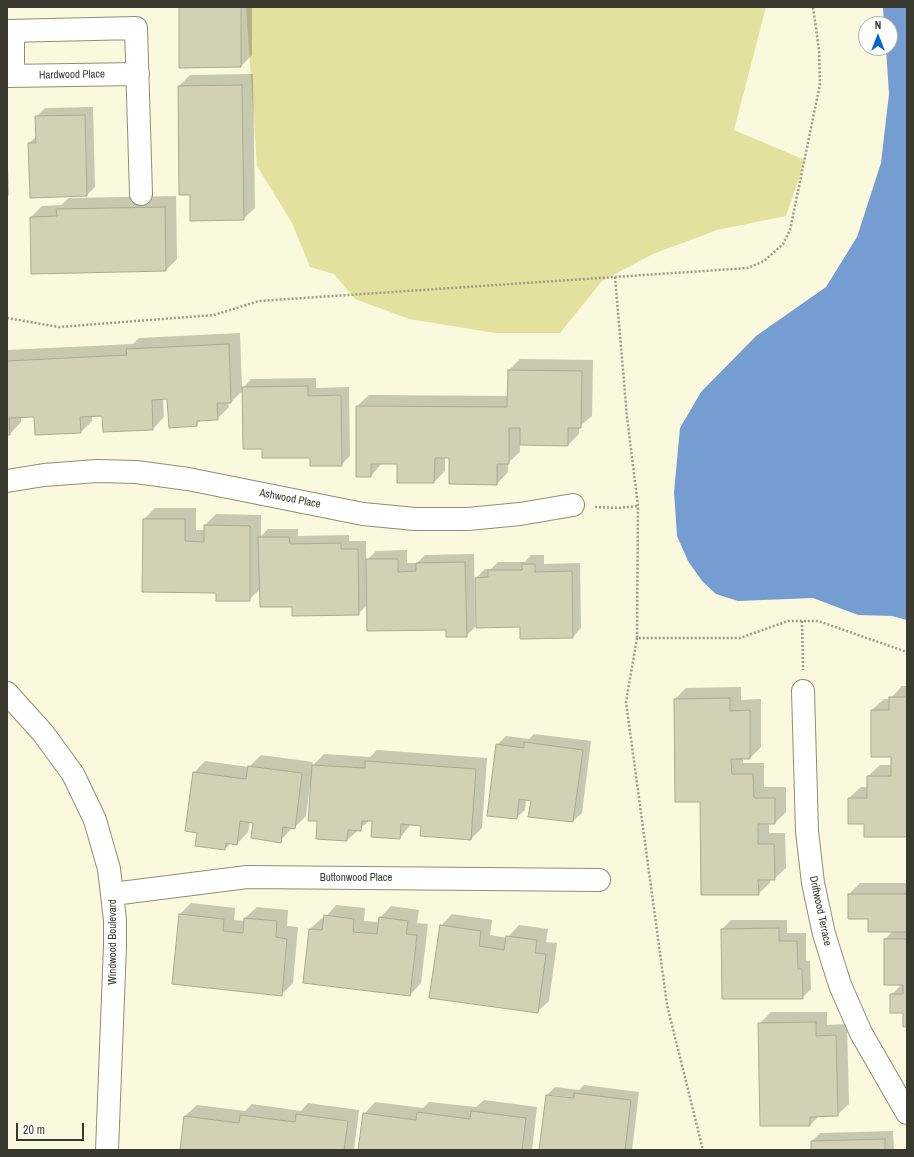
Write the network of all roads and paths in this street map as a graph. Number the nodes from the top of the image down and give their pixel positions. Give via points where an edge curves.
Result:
1 (813, 7) edge
2 (10, 31) edge
3 (138, 74) junction
4 (10, 76) edge
5 (141, 194) dead end
6 (615, 277) junction
7 (7, 318) edge
8 (7, 481) edge
9 (573, 505) joint
10 (638, 506) junction
11 (802, 621) junction
12 (637, 638) junction
13 (907, 652) edge
14 (803, 691) joint
15 (7, 693) edge
16 (599, 880) dead end
17 (113, 894) junction
18 (907, 1113) edge
19 (107, 1150) edge
20 (703, 1150) edge

1 - 6 path via 819,50 820,84 790,230 783,244 764,261 748,268
2 - 3 street via 136,28
2 - 4 street
3 - 4 street, Hardwood Place
3 - 5 street
6 - 7 path via 259,301 214,315 59,327
6 - 10 path via 627,417
8 - 9 street, Ashwood Place via 97,471 136,472 188,478 363,514 415,519 468,519
9 - 10 path via 618,508
10 - 12 path
11 - 12 path via 788,621 740,638
11 - 13 path via 818,621
11 - 14 path
12 - 20 path via 626,702 667,1005
14 - 18 street, Driftwood Terrace via 807,831 813,883 824,934 840,985 861,1033
15 - 17 street, Windwood Boulevard via 43,732 73,774 97,826 108,863
16 - 17 street, Buttonwood Place via 247,877
17 - 19 street, Windwood Boulevard via 116,946

